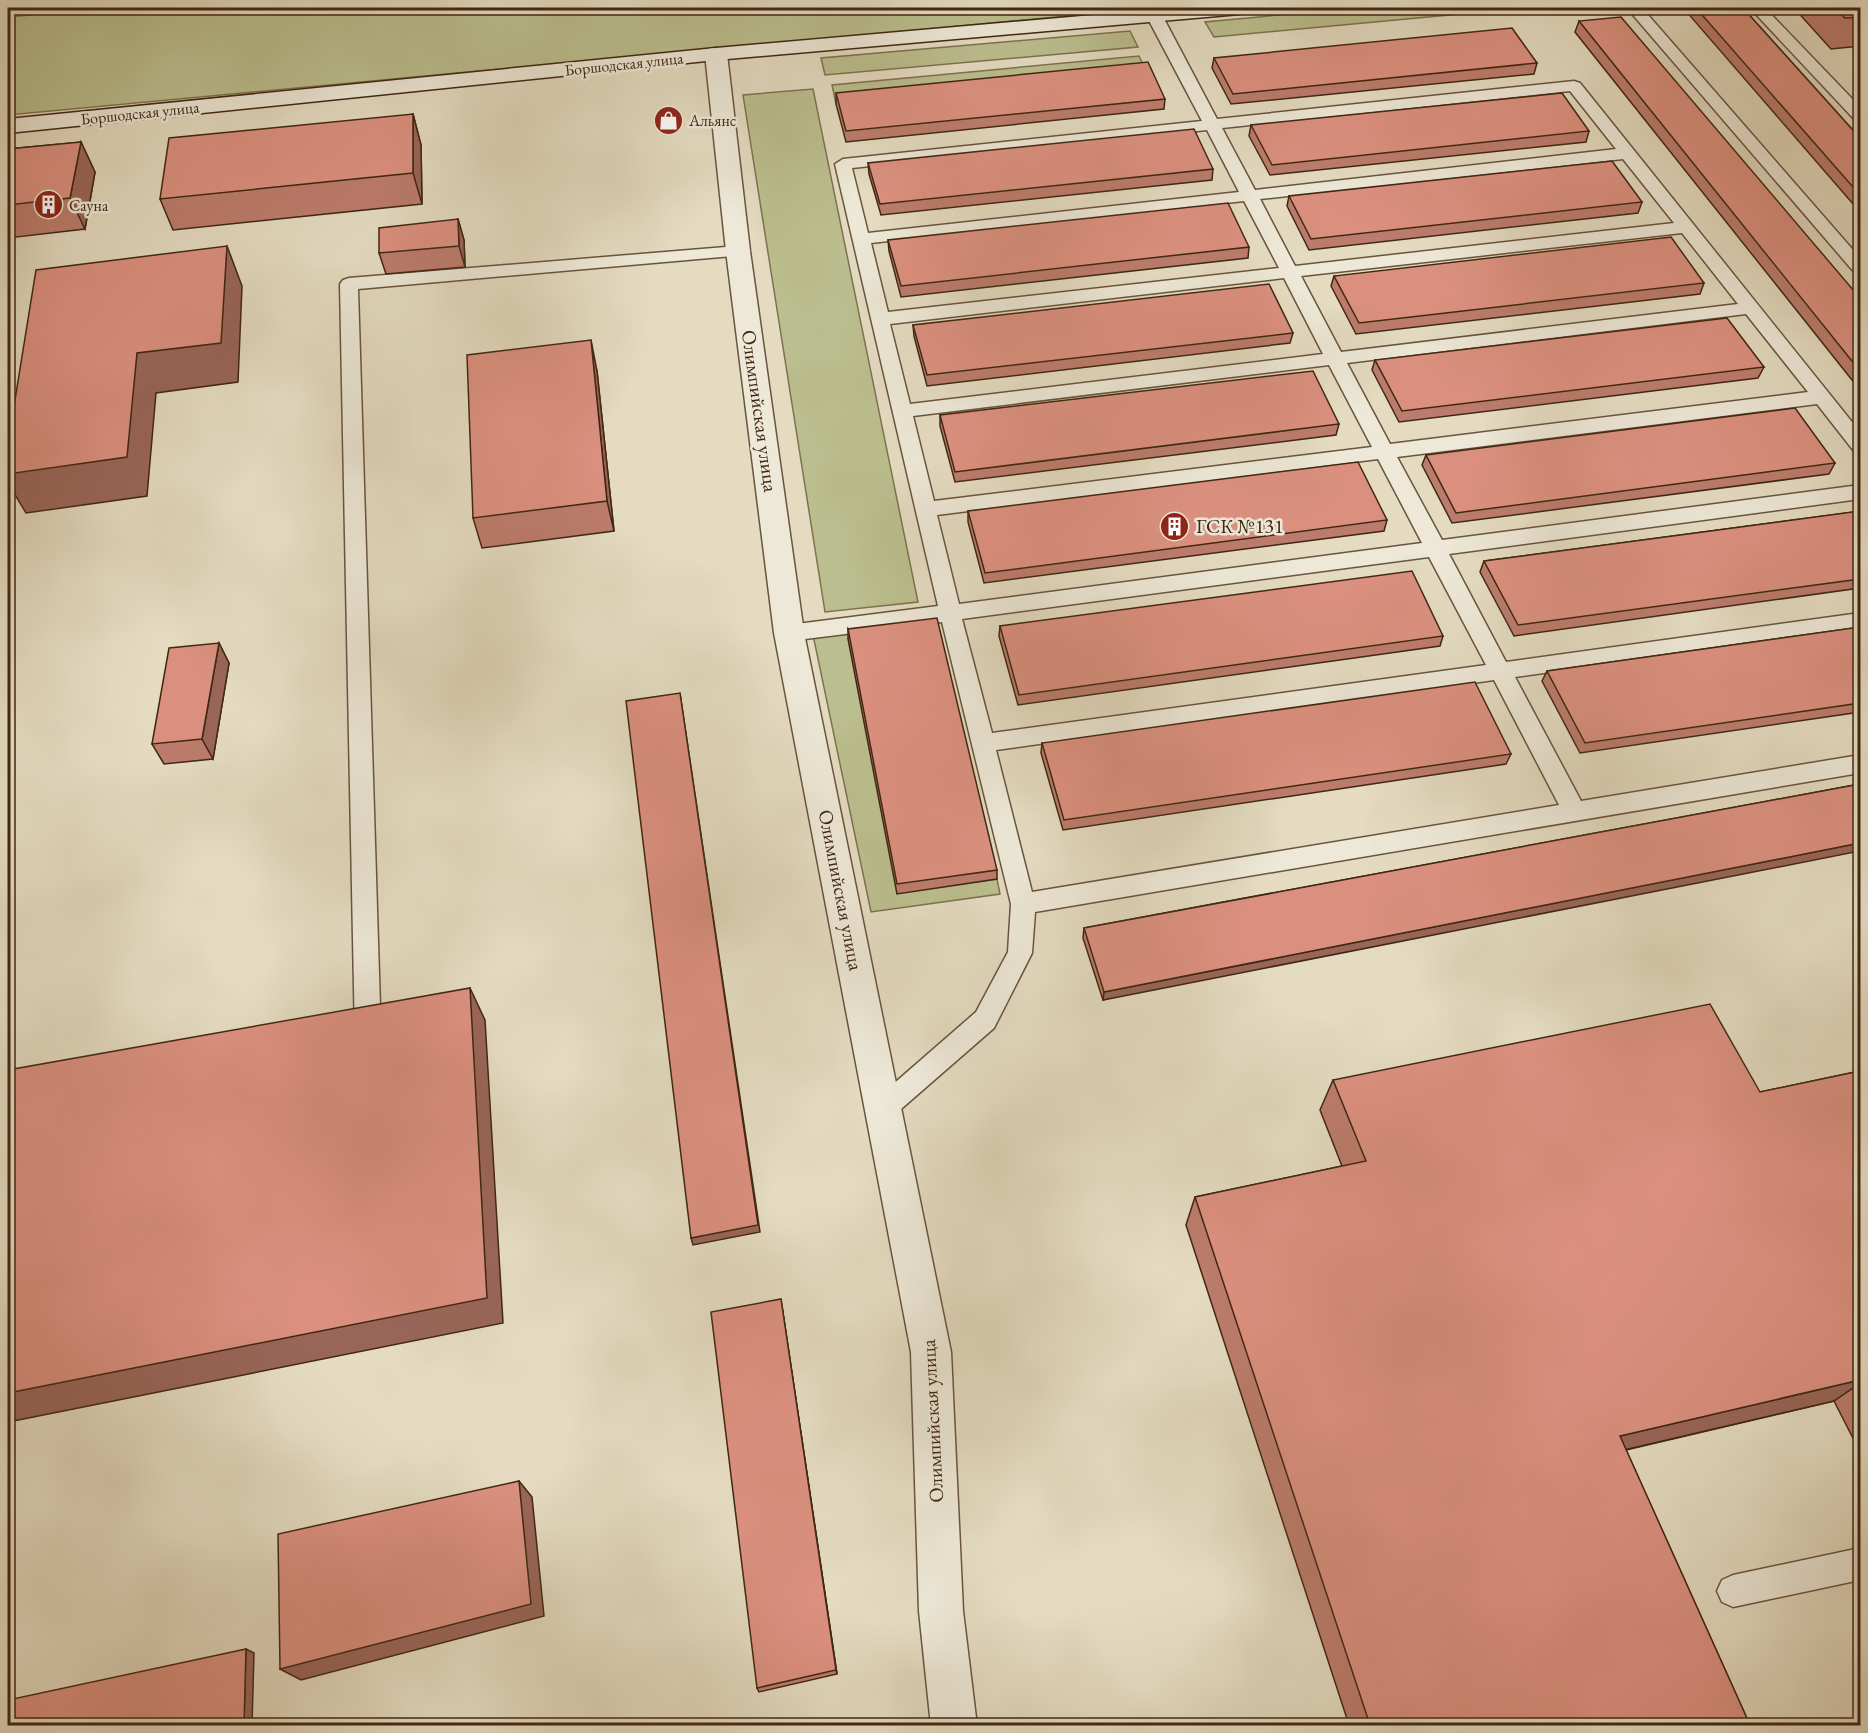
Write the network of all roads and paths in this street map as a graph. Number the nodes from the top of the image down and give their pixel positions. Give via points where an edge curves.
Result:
1 (1240, 8) edge
2 (1634, 8) edge
3 (1757, 8) edge
4 (1154, 15) junction
5 (716, 54) junction
6 (1860, 116) edge
7 (1211, 125) junction
8 (8, 126) edge
9 (1628, 153) junction
10 (1249, 197) junction
11 (1686, 227) junction
12 (861, 239) junction
13 (738, 251) junction
14 (1860, 268) edge
15 (1289, 272) junction
16 (1751, 308) junction
17 (880, 319) junction
18 (1335, 358) junction
19 (1822, 397) junction
20 (902, 411) junction
21 (1860, 445) edge
22 (1384, 452) junction
23 (1860, 492) edge
24 (925, 509) junction
25 (1436, 549) junction
26 (950, 612) junction
27 (1860, 621) edge
28 (789, 633) junction
29 (1500, 671) junction
30 (982, 743) junction
31 (1860, 764) edge
32 (1574, 811) junction
33 (1023, 904) junction
34 (369, 1042) edge
35 (884, 1108) junction
36 (1860, 1563) edge
37 (1733, 1591) dead end
38 (954, 1725) edge

1 - 4 street, Боршодская улица
2 - 14 lane
3 - 6 lane
4 - 5 street, Боршодская улица
4 - 7 lane
5 - 8 street, Боршодская улица
5 - 13 street, Олимпийская улица
7 - 9 lane via 1574,86
7 - 10 lane
7 - 12 lane via 843,164
9 - 10 lane
9 - 11 lane
10 - 12 lane
10 - 15 lane
11 - 15 lane
11 - 16 lane
12 - 17 lane
13 - 28 street, Олимпийская улица
13 - 34 lane via 349,284
15 - 17 lane
15 - 18 lane
16 - 18 lane
16 - 19 lane
17 - 20 lane
18 - 20 lane
18 - 22 lane
19 - 21 lane
19 - 22 lane
20 - 24 lane
22 - 24 lane
22 - 25 lane
23 - 25 lane
24 - 26 lane
25 - 26 lane
25 - 29 lane
26 - 28 lane
26 - 30 lane
27 - 29 lane
28 - 35 street, Олимпийская улица
29 - 30 lane
29 - 32 lane
30 - 33 lane
31 - 32 lane
32 - 33 lane
33 - 35 lane via 1020,953 985,1020
35 - 38 street, Олимпийская улица via 931,1352 941,1611
36 - 37 lane

